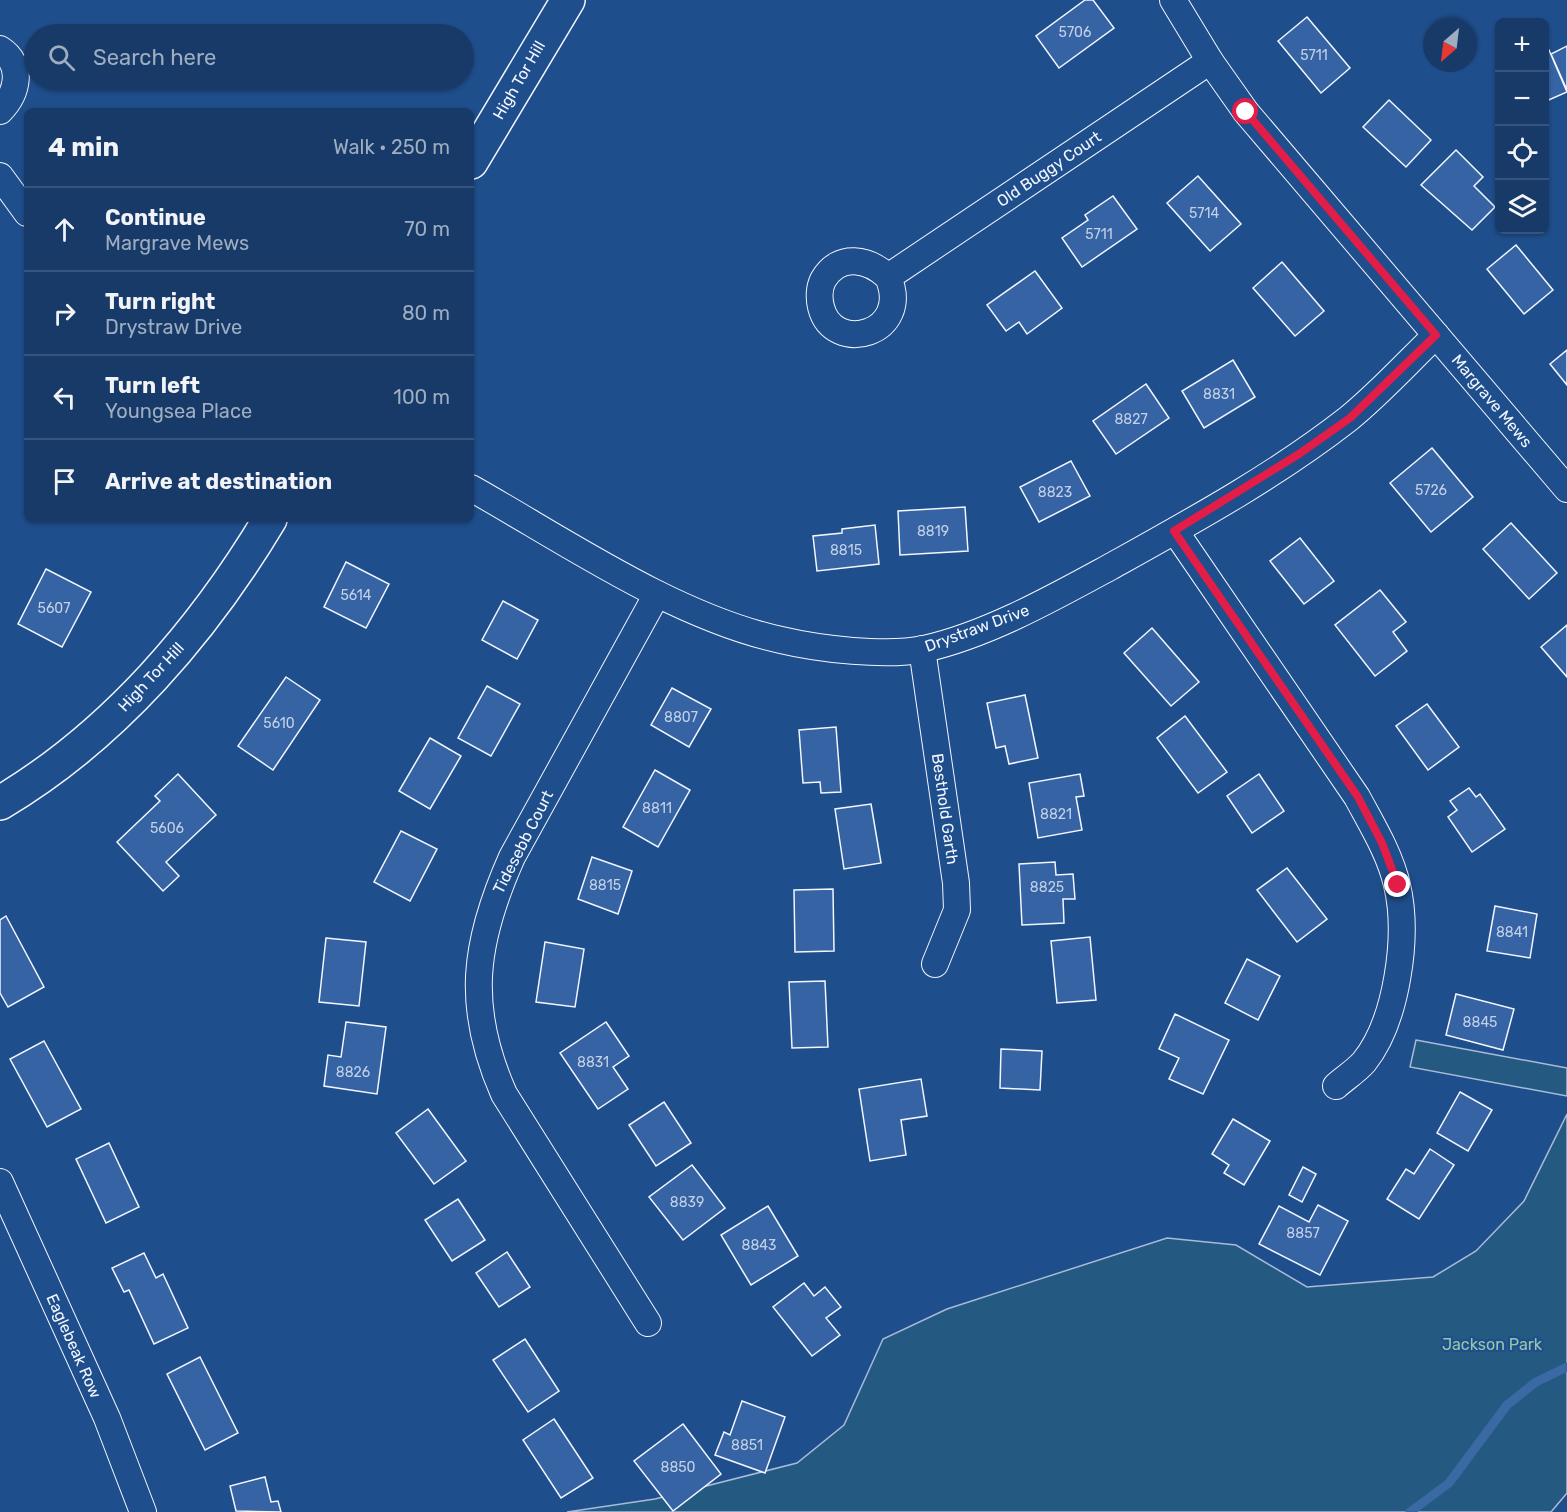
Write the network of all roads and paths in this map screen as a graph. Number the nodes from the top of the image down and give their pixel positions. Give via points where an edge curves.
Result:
1 (568, 0) edge
2 (1173, 0) edge
3 (0, 48) edge
4 (1210, 61) junction
5 (0, 111) edge
6 (474, 157) edge
7 (0, 176) edge
8 (24, 209) edge
9 (888, 277) dead end
10 (1436, 335) junction
11 (1567, 489) edge
12 (474, 490) edge
13 (268, 522) edge
14 (1174, 531) junction
15 (657, 594) junction
16 (922, 650) junction
17 (0, 803) edge
18 (935, 964) dead end
19 (1336, 1086) dead end
20 (0, 1182) edge
21 (648, 1323) dead end
22 (143, 1512) edge

1 - 6 street, High Tor Hill
2 - 4 street, Margrave Mews
3 - 5 street via 16,70 12,99
4 - 9 street, Old Buggy Court
4 - 10 street, Margrave Mews via 1246,112
7 - 8 street
10 - 11 street, Margrave Mews
10 - 14 street, Drystraw Drive via 1350,418
12 - 15 street, Drystraw Drive
13 - 17 street, High Tor Hill via 222,592 172,657 125,707 65,757
14 - 16 street, Drystraw Drive via 1045,602
14 - 19 street via 1358,797 1398,885 1399,959 1390,1010 1379,1039 1363,1062
15 - 16 street, Drystraw Drive via 726,626 779,640 827,649
15 - 21 street, Tidesebb Court via 512,857 492,902 478,988 490,1061 504,1094
16 - 18 street, Besthold Garth via 956,883 957,910
20 - 22 street, Eaglebeak Row via 107,1418

